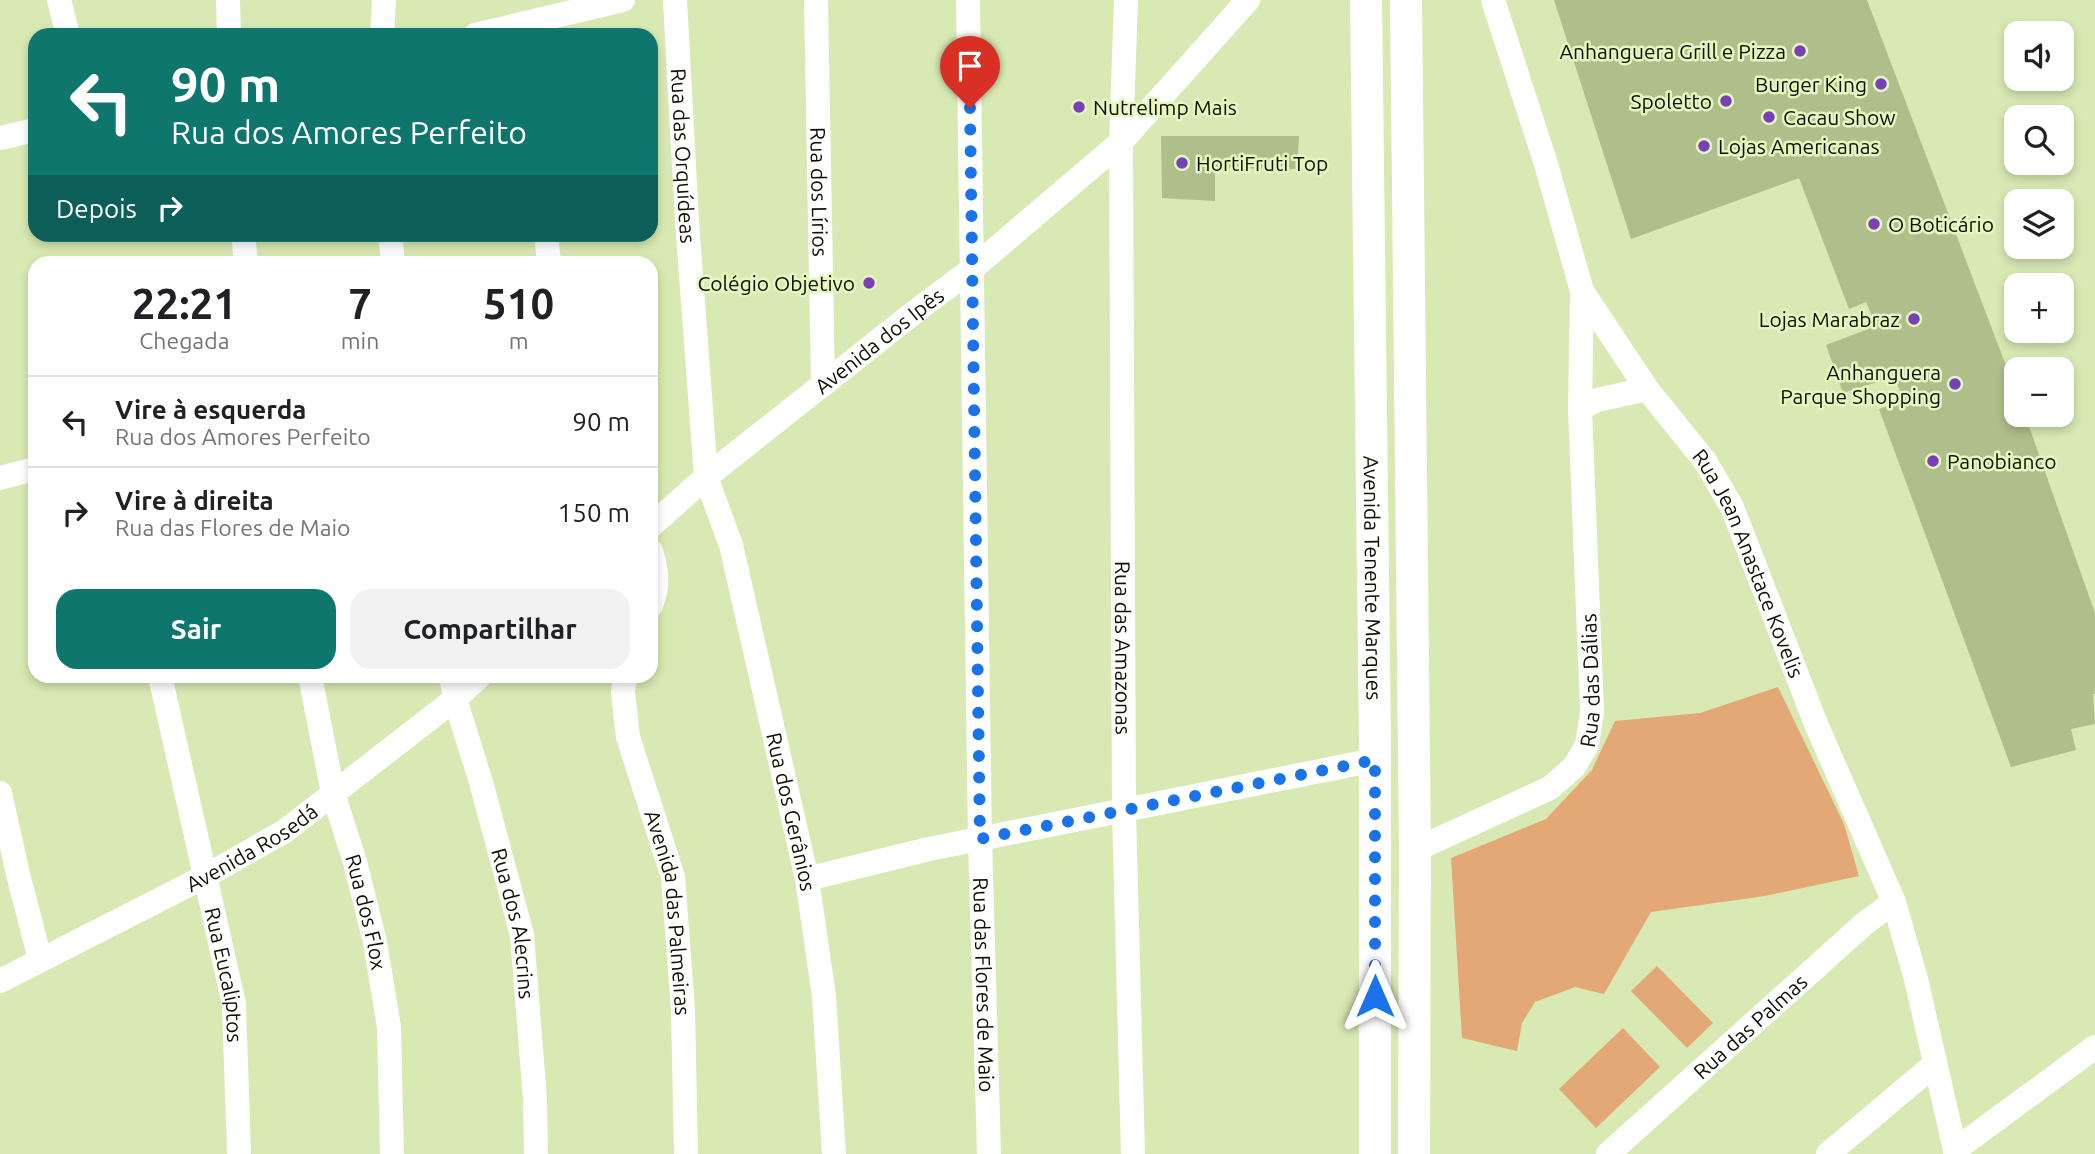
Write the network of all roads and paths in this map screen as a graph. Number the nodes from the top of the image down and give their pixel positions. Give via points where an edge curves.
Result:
1 (59, 0) edge
2 (228, 0) edge
3 (384, 0) edge
4 (523, 0) edge
5 (623, 0) edge
6 (675, 0) edge
7 (816, 0) edge
8 (968, 0) edge
9 (1126, 0) edge
10 (1248, 0) edge
11 (1366, 0) edge
12 (1406, 0) edge
13 (1493, 0) edge
14 (66, 28) edge
15 (229, 28) edge
16 (383, 28) edge
17 (521, 28) edge
18 (528, 28) edge
19 (28, 132) edge
20 (0, 138) edge
21 (1121, 142) junction
22 (972, 269) junction
23 (1582, 291) junction
24 (822, 385) junction
25 (1647, 389) junction
26 (1580, 409) junction
27 (28, 472) edge
28 (706, 477) junction
29 (0, 478) edge
30 (658, 520) edge
31 (162, 683) edge
32 (311, 683) edge
33 (624, 683) edge
34 (453, 687) edge
35 (1375, 760) junction
36 (0, 793) edge
37 (333, 793) junction
38 (1124, 811) junction
39 (980, 839) junction
40 (1415, 850) junction
41 (204, 877) junction
42 (807, 879) junction
43 (1895, 902) junction
44 (40, 959) junction
45 (0, 981) edge
46 (2095, 1047) edge
47 (1935, 1064) junction
48 (1955, 1152) edge
49 (239, 1154) edge
50 (392, 1154) edge
51 (536, 1154) edge
52 (686, 1154) edge
53 (834, 1154) edge
54 (989, 1154) edge
55 (1133, 1154) edge
56 (1375, 1154) edge
57 (1414, 1154) edge
58 (1608, 1154) edge
59 (1828, 1154) edge

1 - 14 street
2 - 15 street
3 - 16 street
4 - 17 street
5 - 18 street
6 - 28 street, Rua das Orquídeas
7 - 24 street, Rua dos Lírios
8 - 22 street, Rua das Flores de Maio
9 - 21 street, Rua das Amazonas
10 - 21 street, Avenida dos Ipês
11 - 35 main road, Avenida Tenente Marques
12 - 40 main road, Avenida Tenente Marques
13 - 23 street, Rua Jean Anastace Kovelis
19 - 20 street
21 - 22 street, Avenida dos Ipês
21 - 38 street, Rua das Amazonas
22 - 24 street, Avenida dos Ipês
22 - 39 street, Rua das Flores de Maio
23 - 25 street, Rua Jean Anastace Kovelis
23 - 26 street, Rua das Dálias
24 - 28 street, Avenida dos Ipês
25 - 26 street via 1597,400
25 - 43 street, Rua Jean Anastace Kovelis via 1705,461 1732,507 1816,723
26 - 40 street, Rua das Dálias via 1592,712 1587,745 1574,766 1550,788
27 - 29 street
28 - 30 street, Avenida dos Ipês
28 - 42 street, Rua dos Gerânios via 730,545
31 - 41 street, Rua Eucaliptos
32 - 37 street, Rua dos Flox
33 - 52 street, Avenida das Palmeiras via 628,737 673,877 683,1009
34 - 37 street, Avenida Rosedá
34 - 51 street, Rua dos Alecrins via 522,935
35 - 38 street
35 - 56 main road, Avenida Tenente Marques
36 - 44 street
37 - 41 street, Avenida Rosedá via 285,831
37 - 50 street, Rua dos Flox via 375,942 389,1027
38 - 39 street
38 - 55 street, Rua das Amazonas
39 - 42 street
39 - 54 street, Rua das Flores de Maio
40 - 57 main road, Avenida Tenente Marques
41 - 44 street, Avenida Rosedá
41 - 49 street, Rua Eucaliptos via 234,1004
42 - 53 street, Rua dos Gerânios via 824,996
43 - 47 street, Rua Jean Anastace Kovelis
43 - 58 street, Rua das Palmas via 1864,924
44 - 45 street, Avenida Rosedá
46 - 48 street
47 - 48 street, Rua Jean Anastace Kovelis
47 - 59 street

